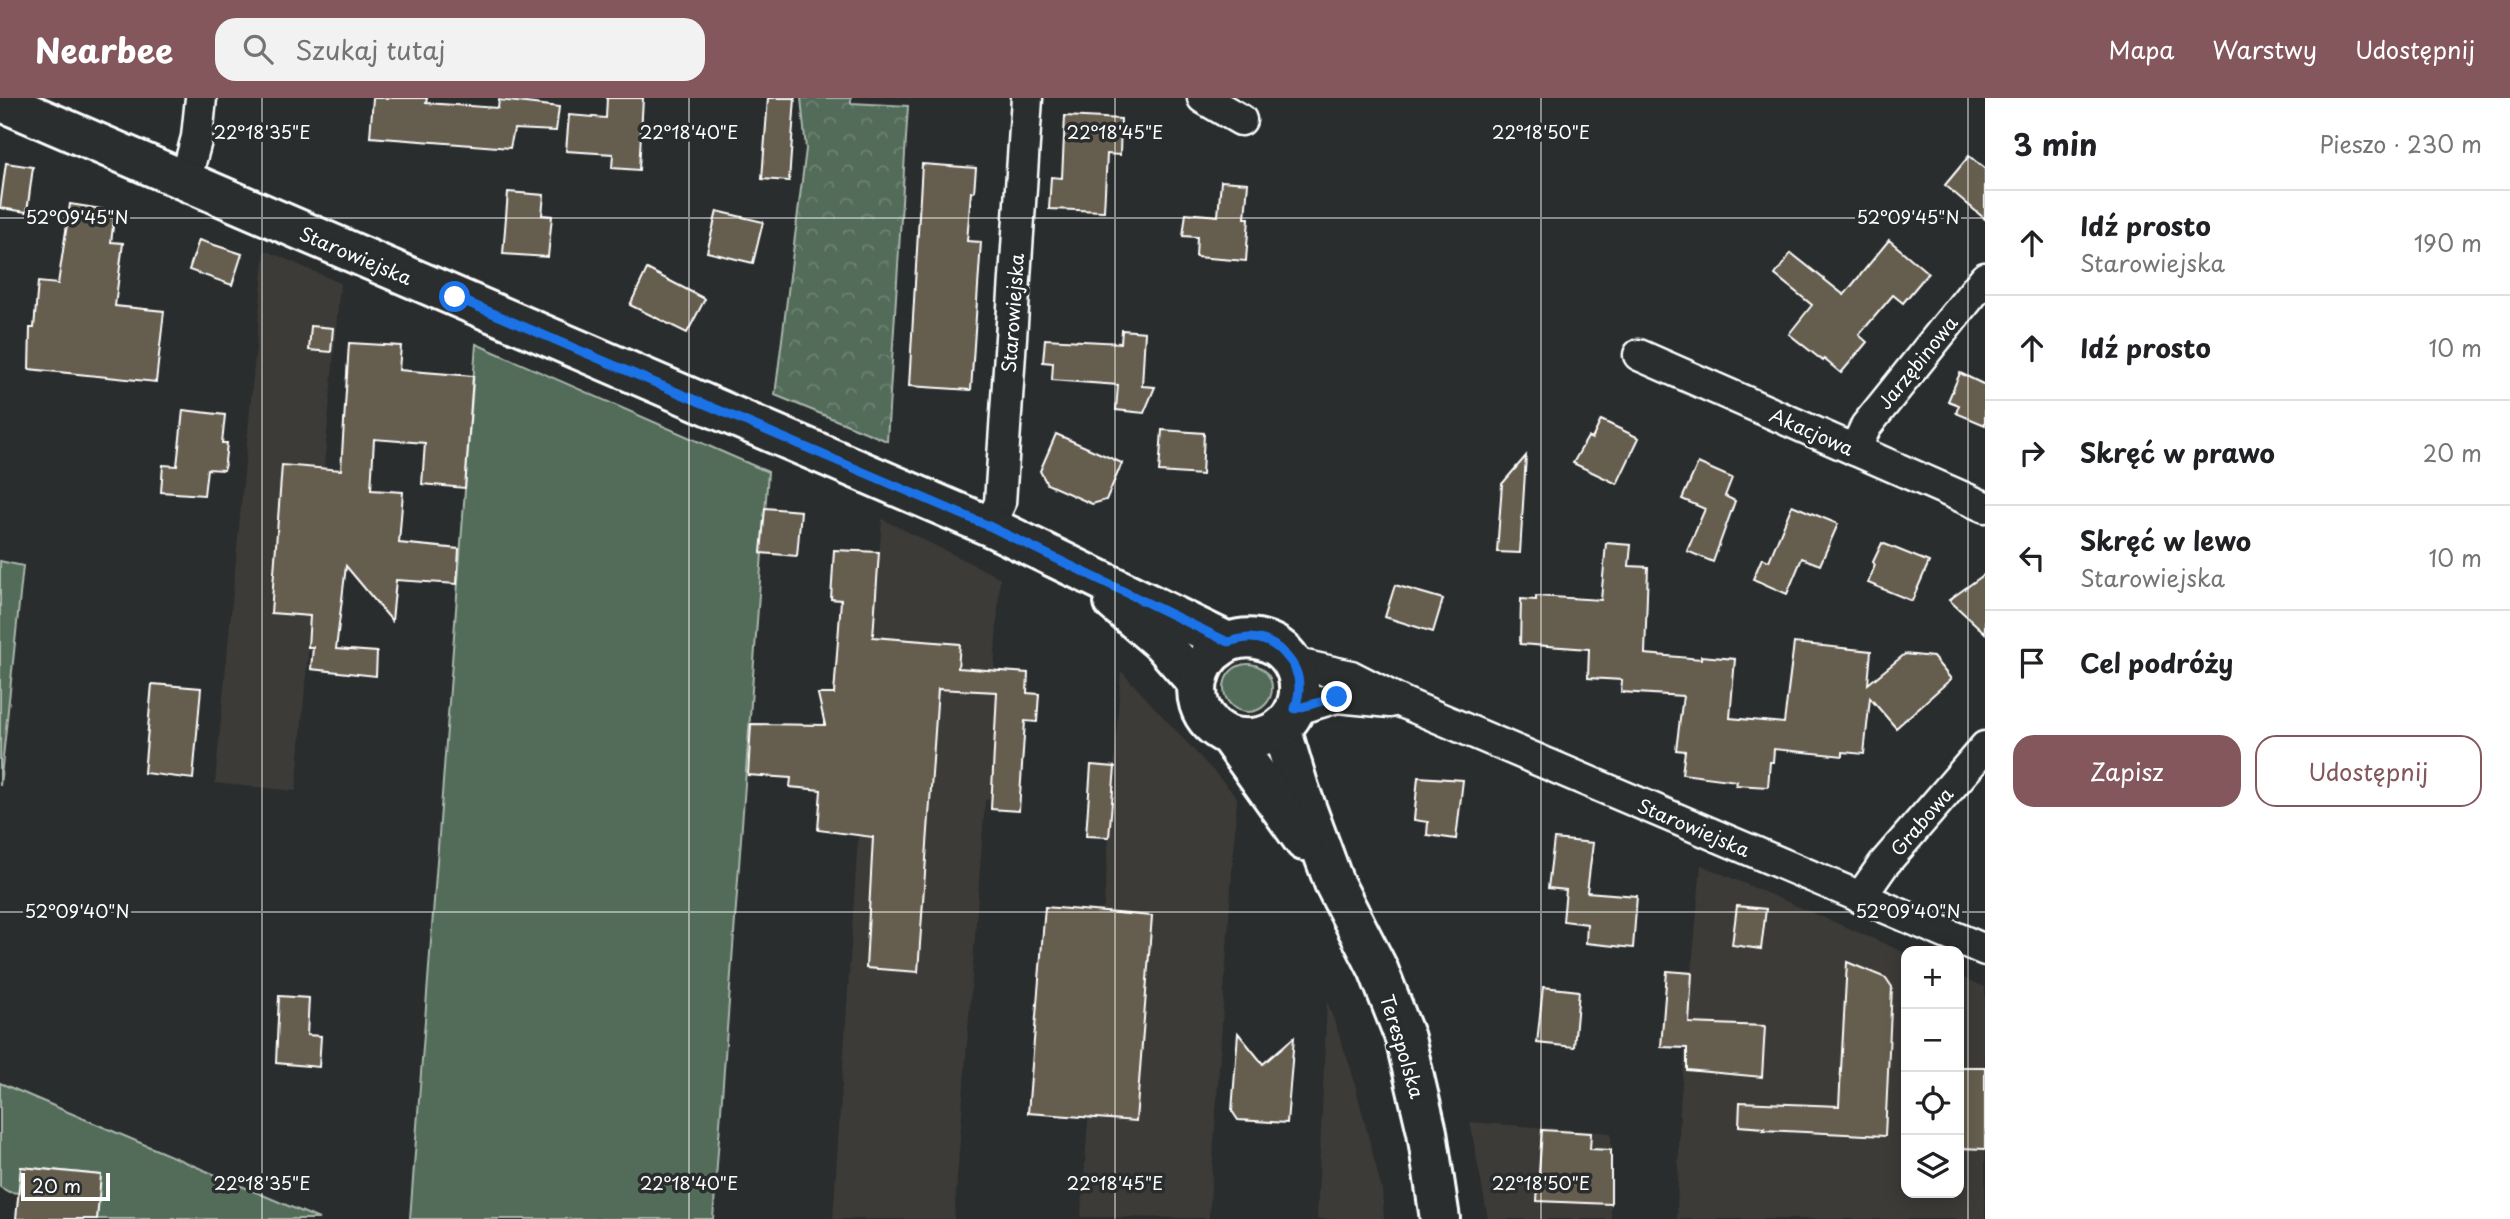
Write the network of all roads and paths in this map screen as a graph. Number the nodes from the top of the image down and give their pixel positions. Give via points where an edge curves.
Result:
1 (201, 98) edge
2 (1027, 98) edge
3 (1203, 98) edge
4 (0, 101) edge
5 (1241, 120) dead end
6 (186, 182) junction
7 (1985, 278) edge
8 (1639, 355) dead end
9 (1855, 450) junction
10 (1985, 507) edge
11 (989, 526) junction
12 (1075, 569) junction
13 (1228, 642) junction
14 (1292, 663) junction
15 (1197, 682) junction
16 (1404, 702) junction
17 (1288, 719) junction
18 (1228, 736) junction
19 (1985, 747) edge
20 (1334, 883) junction
21 (1860, 898) junction
22 (1985, 950) edge
23 (1440, 1219) edge

1 - 6 street
2 - 11 street, Starowiejska via 1000,503
3 - 5 street
4 - 6 street, Starowiejska
6 - 11 street, Starowiejska
7 - 9 street, Jarzębinowa via 1866,426
8 - 9 street, Akacjowa
9 - 10 street, Akacjowa
11 - 12 street, Starowiejska
12 - 13 street, Starowiejska
12 - 15 street, Starowiejska via 1162,643
13 - 14 street via 1263,640
13 - 15 street via 1210,655
14 - 16 street, Starowiejska via 1351,676
14 - 17 street via 1300,687
15 - 18 street via 1204,714
16 - 17 street, Starowiejska via 1337,697
16 - 21 street, Starowiejska
17 - 18 street via 1260,739
17 - 20 street, Terespolska via 1298,788
18 - 20 street, Terespolska
19 - 21 street, Grabowa
20 - 23 street, Terespolska via 1378,969 1405,1038 1427,1132
21 - 22 street, Starowiejska

